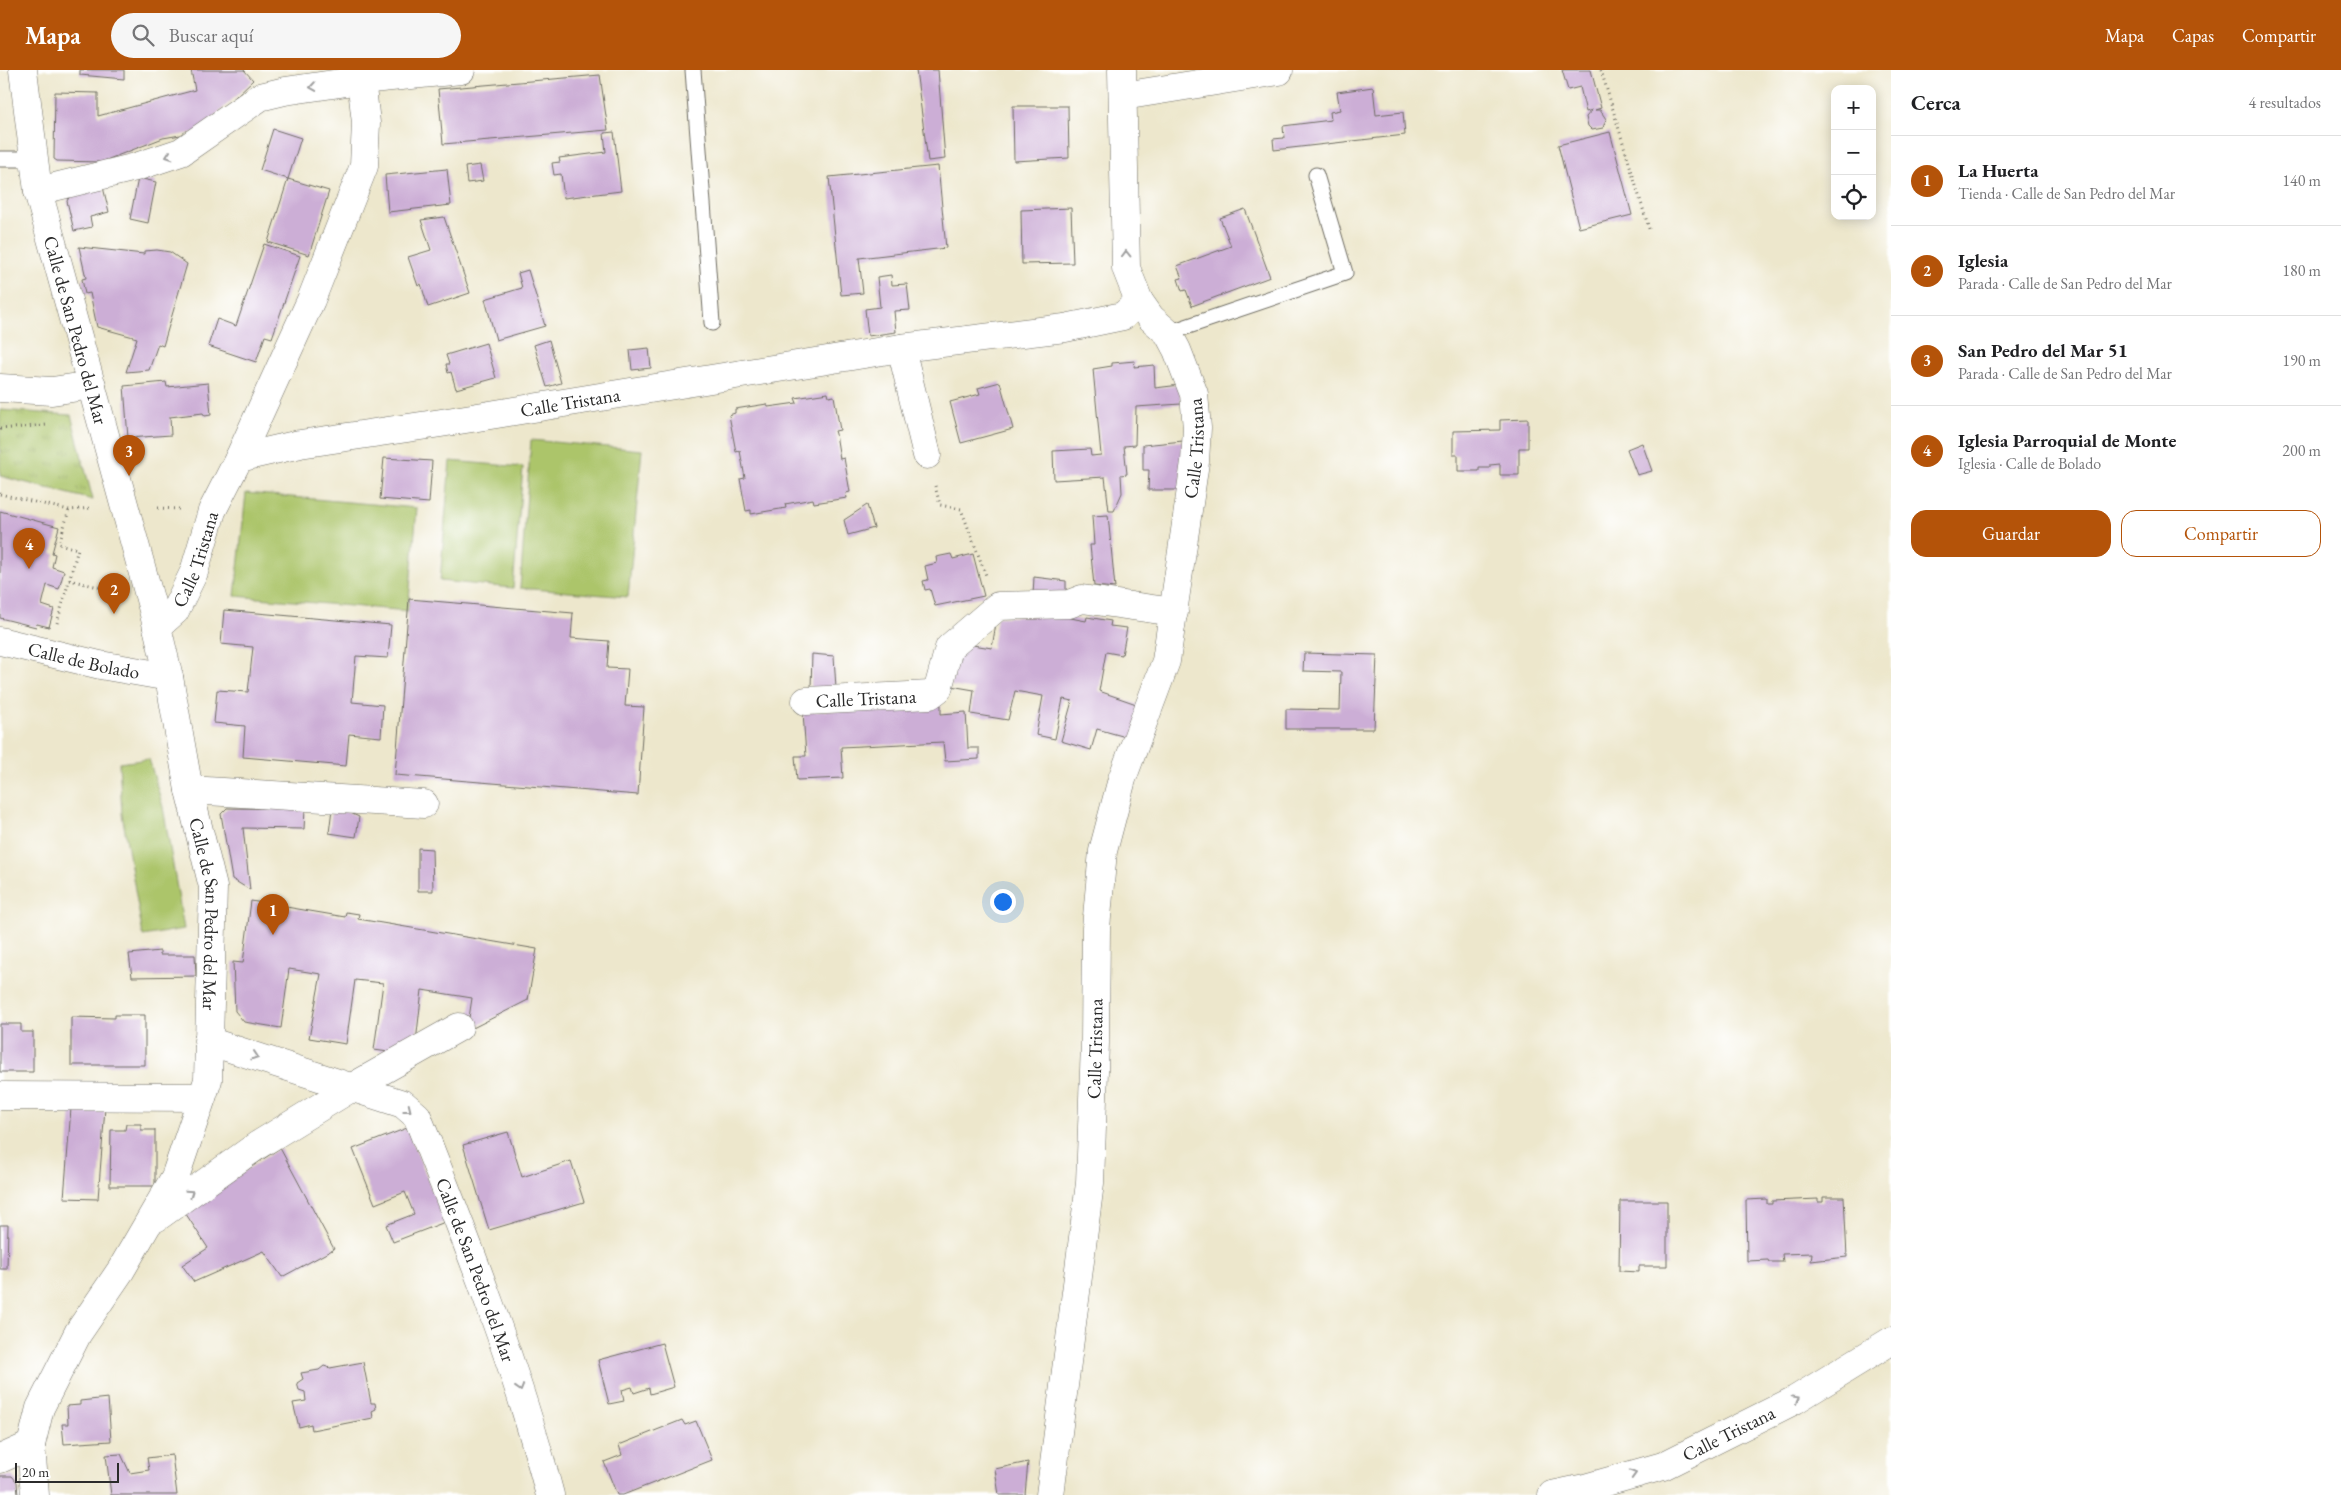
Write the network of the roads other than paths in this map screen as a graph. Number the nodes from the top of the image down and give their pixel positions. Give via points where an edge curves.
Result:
1 (23, 70) edge
2 (693, 70) edge
3 (450, 71) edge
4 (1279, 71) edge
5 (361, 75) edge
6 (1122, 83) edge
7 (34, 158) junction
8 (0, 159) edge
9 (1316, 175) dead end
10 (38, 192) junction
11 (1139, 301) junction
12 (712, 323) dead end
13 (1168, 334) junction
14 (901, 348) junction
15 (92, 385) junction
16 (0, 388) edge
17 (927, 455) road end
18 (239, 458) junction
19 (1174, 612) junction
20 (157, 627) junction
21 (0, 641) edge
22 (169, 677) junction
23 (806, 701) dead end
24 (189, 790) junction
25 (424, 804) dead end
26 (460, 1027) dead end
27 (208, 1041) junction
28 (351, 1088) junction
29 (0, 1096) edge
30 (202, 1097) junction
31 (150, 1222) junction
32 (1891, 1342) edge
33 (31, 1445) junction
34 (0, 1460) edge
35 (35, 1495) edge
36 (550, 1495) edge
37 (1050, 1495) edge
38 (1552, 1495) edge

1 - 7 street, Calle de San Pedro del Mar
2 - 12 lane
3 - 5 street
4 - 6 street, Calle Tristana
5 -> 10 street via 260,98 181,152
5 - 18 street, Calle Tristana via 366,123 364,166 311,300
11 -> 6 street, Calle Tristana via 1126,268
7 - 8 lane
7 - 10 street, Calle de San Pedro del Mar
9 - 13 lane via 1345,273
10 - 15 street, Calle de San Pedro del Mar
11 - 13 street, Calle Tristana
11 - 14 street, Calle Tristana via 1123,316 1066,328
13 - 19 street, Calle Tristana via 1194,394 1197,428
14 - 17 street
14 - 18 street, Calle Tristana via 300,444
15 - 16 street via 52,391
15 - 20 street, Calle de San Pedro del Mar
18 - 20 street, Calle Tristana via 212,511 188,586 175,611
19 - 23 street, Calle Tristana via 1082,599 1068,604 998,606 949,648 938,689 930,695
19 - 37 street, Calle Tristana via 1166,661 1122,779 1103,851 1096,928 1096,1043 1090,1183
20 - 22 street, Calle de San Pedro del Mar
21 - 22 street, Calle de Bolado
22 - 24 street, Calle de San Pedro del Mar
24 - 25 street, Calle de San Pedro del Mar
24 - 27 street, Calle de San Pedro del Mar via 213,887
26 - 28 street, Calle de San Pedro del Mar
27 -> 28 street, Calle de San Pedro del Mar
27 - 30 street, Calle de San Pedro del Mar via 208,1080
31 -> 28 street, Calle de San Pedro del Mar via 258,1145
28 -> 36 street, Calle de San Pedro del Mar via 403,1104 417,1116 519,1384
29 - 30 street
30 - 31 street, Calle de San Pedro del Mar via 175,1177
31 - 33 street, Calle de San Pedro del Mar via 78,1333 40,1408
38 -> 32 street, Calle Tristana via 1663,1466 1795,1400
33 - 34 street
33 - 35 street, Calle de San Pedro del Mar

